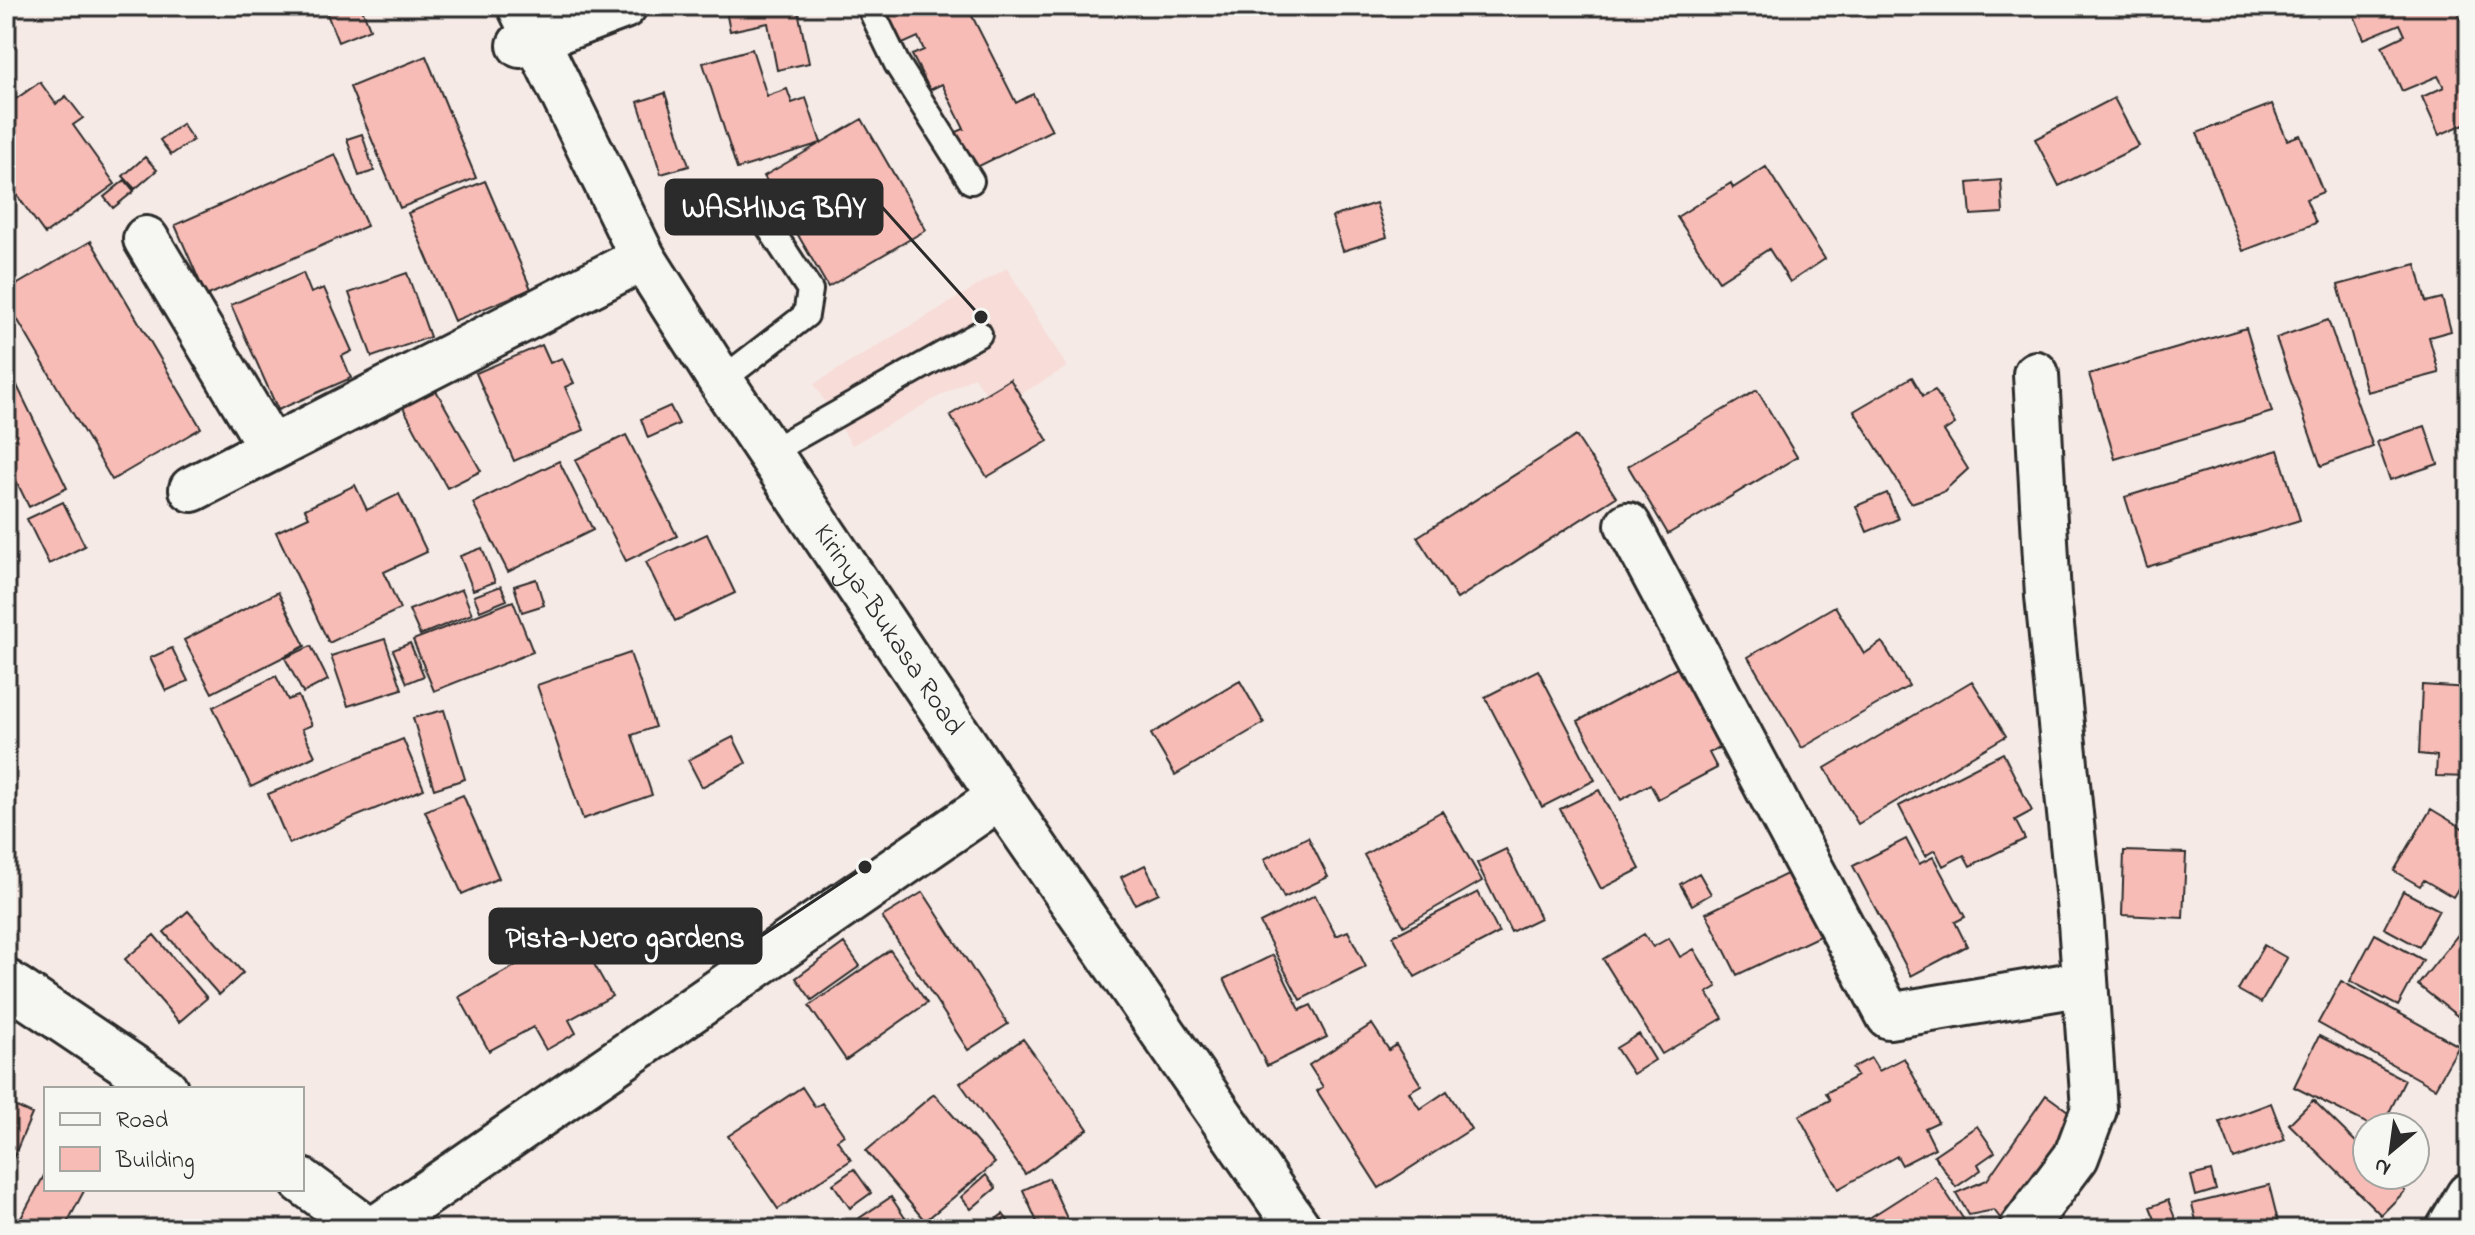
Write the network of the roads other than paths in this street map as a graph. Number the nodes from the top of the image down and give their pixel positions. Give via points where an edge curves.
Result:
1 (624, 6) edge
2 (869, 6) edge
3 (520, 26) edge
4 (971, 181) dead end
5 (756, 207) dead end
6 (146, 239) dead end
7 (643, 258) junction
8 (979, 334) dead end
9 (2036, 374) dead end
10 (721, 381) junction
11 (271, 448) junction
12 (768, 453) junction
13 (192, 489) dead end
14 (1628, 525) dead end
15 (1000, 797) junction
16 (6, 982) edge
17 (2085, 983) junction
18 (162, 1087) edge
19 (304, 1182) edge
20 (2469, 1195) edge
21 (367, 1229) edge
22 (375, 1229) edge
23 (1299, 1229) edge
24 (2022, 1229) edge
25 (2449, 1229) edge

1 - 3 street
2 - 4 lane via 897,64
3 - 7 street, Kirinya-Bukasa Road
5 - 10 lane via 810,290 806,315
6 - 11 street
7 - 10 street, Kirinya-Bukasa Road
7 - 11 street
8 - 12 lane
9 - 17 street via 2048,596
10 - 12 street, Kirinya-Bukasa Road
11 - 13 street
12 - 15 street, Kirinya-Bukasa Road
14 - 17 street via 1889,1016
15 - 22 street
15 - 23 street, Kirinya-Bukasa Road
16 - 18 street
17 - 24 street via 2094,1109 2076,1157
19 - 21 street
20 - 25 street

